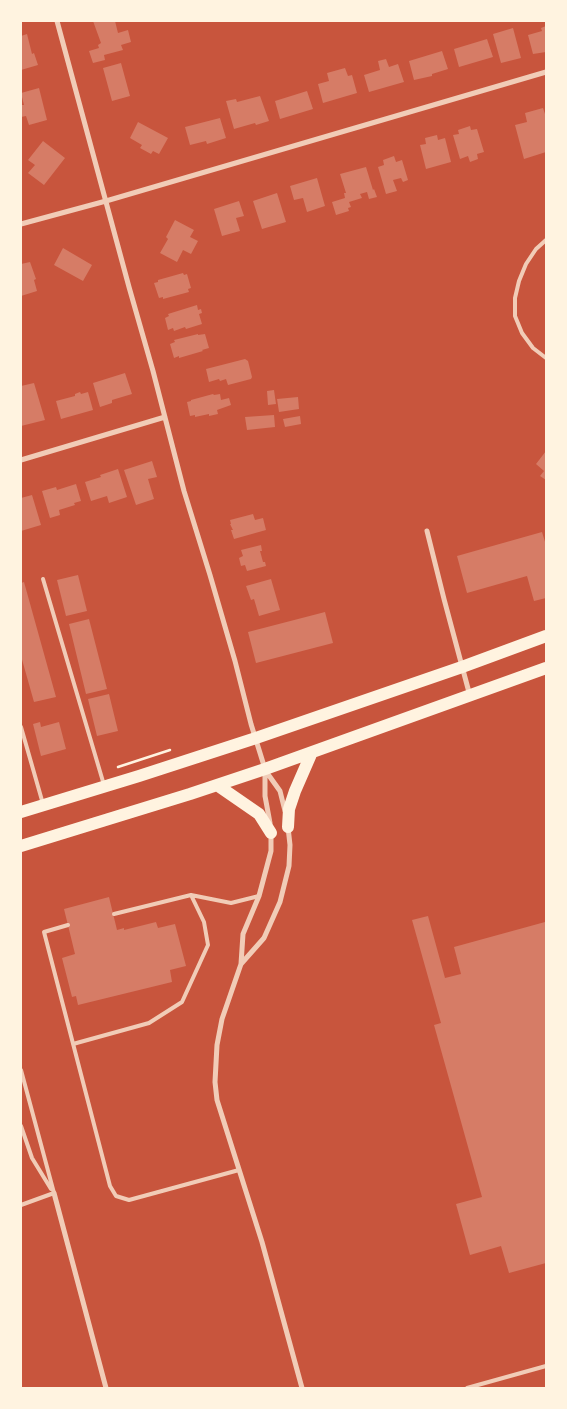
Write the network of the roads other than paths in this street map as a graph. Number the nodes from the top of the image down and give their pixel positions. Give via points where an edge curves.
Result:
1 (57, 21) edge
2 (546, 72) edge
3 (106, 200) junction
4 (21, 224) edge
5 (546, 240) edge
6 (546, 358) edge
7 (166, 417) junction
8 (21, 460) edge
9 (427, 531) dead end
10 (43, 579) dead end
11 (546, 636) edge
12 (462, 667) junction
13 (546, 668) edge
14 (470, 696) junction
15 (21, 727) edge
16 (256, 738) junction
17 (312, 752) junction
18 (265, 769) junction
19 (217, 785) junction
20 (104, 787) junction
21 (43, 806) junction
22 (21, 812) edge
23 (288, 827) junction
24 (271, 832) junction
25 (21, 846) edge
26 (191, 895) junction
27 (259, 896) junction
28 (114, 914) dead end
29 (68, 925) dead end
30 (240, 964) junction
31 (73, 1044) junction
32 (21, 1070) edge
33 (21, 1126) edge
34 (239, 1170) junction
35 (54, 1193) junction
36 (21, 1205) edge
37 (546, 1366) edge
38 (106, 1388) edge
39 (302, 1388) edge
40 (467, 1388) edge

1 - 3 street
2 - 3 street
3 - 4 street
3 - 7 street
5 - 6 lane via 526,264 515,298 515,316 522,333
7 - 8 street
7 - 16 street via 184,491
9 - 12 street
10 - 20 lane
11 - 12 main road
12 - 14 street
12 - 16 main road
13 - 14 main road
14 - 17 main road
15 - 21 lane
16 - 18 street
16 - 20 main road
17 - 18 main road
17 - 23 main road via 289,809
18 - 19 main road
18 - 23 street via 280,791
18 - 24 street via 265,796
19 - 24 main road via 259,814
19 - 25 main road
20 - 21 main road
21 - 22 main road
23 - 30 street via 289,866 280,902 264,938
24 - 27 street via 271,851
26 - 27 lane via 230,903
26 - 28 lane
26 - 31 lane via 204,922 208,945 182,1002 149,1023
27 - 30 street via 243,934
29 - 31 lane via 44,932
30 - 34 street via 222,1019 215,1082 217,1100
31 - 34 lane via 110,1186 116,1196 129,1200
32 - 35 lane
33 - 35 lane via 32,1158
34 - 39 street
35 - 36 lane
35 - 38 street
37 - 40 lane

